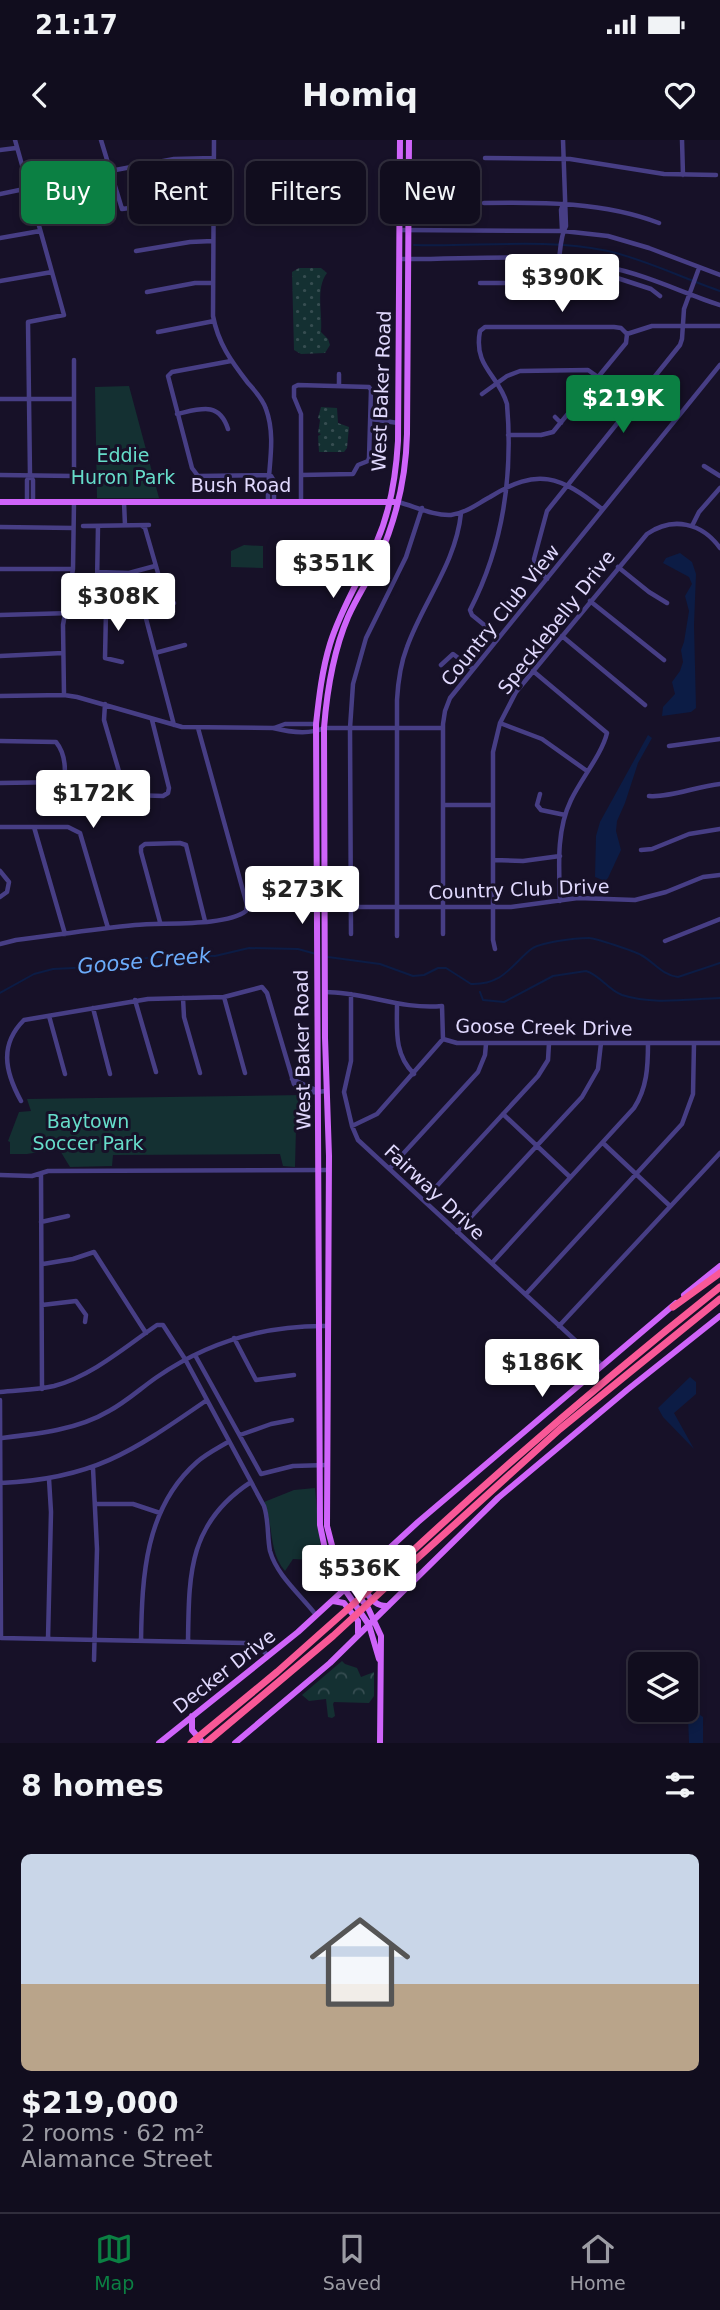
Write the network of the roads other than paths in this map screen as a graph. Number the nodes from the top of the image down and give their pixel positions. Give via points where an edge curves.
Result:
1 (15, 140) edge
2 (101, 140) edge
3 (214, 140) edge
4 (400, 140) edge
5 (409, 140) edge
6 (564, 140) edge
7 (682, 140) edge
8 (17, 148) junction
9 (0, 150) edge
10 (214, 158) junction
11 (485, 158) dead end
12 (564, 159) junction
13 (21, 161) edge
14 (107, 161) edge
15 (214, 161) edge
16 (115, 170) edge
17 (683, 175) junction
18 (716, 175) dead end
19 (115, 187) edge
20 (21, 190) edge
21 (0, 194) edge
22 (484, 203) dead end
23 (564, 203) junction
24 (129, 208) edge
25 (659, 223) dead end
26 (39, 224) edge
27 (213, 224) edge
28 (41, 230) junction
29 (404, 230) junction
30 (563, 231) junction
31 (0, 238) edge
32 (213, 241) junction
33 (136, 251) dead end
34 (399, 259) junction
35 (408, 259) junction
36 (561, 260) junction
37 (699, 268) junction
38 (52, 272) junction
39 (720, 275) edge
40 (0, 281) edge
41 (212, 283) junction
42 (481, 283) dead end
43 (561, 283) junction
44 (147, 292) dead end
45 (688, 295) junction
46 (660, 296) dead end
47 (720, 305) edge
48 (214, 321) junction
49 (683, 326) junction
50 (720, 326) edge
51 (158, 332) dead end
52 (627, 334) junction
53 (399, 344) junction
54 (407, 344) junction
55 (74, 360) dead end
56 (231, 361) junction
57 (720, 365) edge
58 (339, 374) dead end
59 (598, 377) junction
60 (497, 384) junction
61 (339, 385) junction
62 (482, 394) dead end
63 (0, 399) edge
64 (29, 399) junction
65 (74, 399) junction
66 (177, 414) junction
67 (555, 417) dead end
68 (371, 419) junction
69 (398, 423) junction
70 (561, 423) junction
71 (407, 424) junction
72 (228, 429) dead end
73 (508, 435) junction
74 (704, 466) dead end
75 (0, 475) edge
76 (30, 475) junction
77 (270, 475) junction
78 (301, 475) junction
79 (720, 476) edge
80 (567, 484) junction
81 (507, 487) junction
82 (720, 488) edge
83 (301, 500) junction
84 (124, 501) junction
85 (271, 501) junction
86 (390, 501) junction
87 (0, 502) edge
88 (30, 502) junction
89 (74, 502) junction
90 (398, 502) junction
91 (422, 508) junction
92 (602, 509) junction
93 (461, 513) junction
94 (125, 525) junction
95 (149, 525) dead end
96 (83, 526) dead end
97 (98, 526) junction
98 (141, 526) junction
99 (692, 526) junction
100 (0, 527) edge
101 (73, 528) junction
102 (720, 548) edge
103 (155, 566) junction
104 (618, 567) junction
105 (0, 569) edge
106 (73, 569) junction
107 (98, 572) junction
108 (363, 579) junction
109 (547, 579) junction
110 (160, 580) dead end
111 (97, 584) dead end
112 (139, 592) dead end
113 (590, 601) junction
114 (174, 603) dead end
115 (667, 603) dead end
116 (106, 611) junction
117 (144, 611) junction
118 (65, 612) junction
119 (0, 615) edge
120 (562, 636) junction
121 (499, 637) junction
122 (186, 645) dead end
123 (329, 646) junction
124 (337, 649) junction
125 (63, 653) junction
126 (155, 653) junction
127 (0, 656) edge
128 (664, 660) dead end
129 (122, 662) dead end
130 (441, 665) dead end
131 (473, 669) junction
132 (533, 671) junction
133 (64, 695) junction
134 (0, 696) edge
135 (105, 704) junction
136 (645, 705) dead end
137 (152, 720) junction
138 (499, 723) junction
139 (174, 725) junction
140 (198, 728) junction
141 (316, 728) junction
142 (324, 728) junction
143 (350, 728) junction
144 (397, 728) junction
145 (443, 728) junction
146 (720, 739) edge
147 (0, 741) edge
148 (669, 746) dead end
149 (587, 771) junction
150 (0, 783) edge
151 (720, 784) edge
152 (540, 794) dead end
153 (320, 796) junction
154 (649, 796) dead end
155 (443, 805) junction
156 (492, 805) junction
157 (565, 815) junction
158 (0, 827) edge
159 (34, 827) junction
160 (720, 829) edge
161 (641, 850) dead end
162 (560, 856) junction
163 (493, 860) junction
164 (0, 871) edge
165 (720, 875) edge
166 (0, 897) edge
167 (559, 901) junction
168 (316, 907) junction
169 (325, 907) junction
170 (350, 907) junction
171 (397, 907) junction
172 (443, 907) junction
173 (493, 907) junction
174 (720, 919) edge
175 (205, 921) junction
176 (160, 922) junction
177 (108, 928) junction
178 (443, 933) dead end
179 (65, 934) junction
180 (351, 934) dead end
181 (397, 936) dead end
182 (665, 940) dead end
183 (0, 944) edge
184 (495, 949) dead end
185 (316, 992) junction
186 (325, 992) junction
187 (351, 994) junction
188 (224, 997) junction
189 (183, 998) junction
190 (135, 1000) junction
191 (397, 1005) junction
192 (93, 1008) junction
193 (48, 1016) junction
194 (443, 1039) junction
195 (549, 1043) junction
196 (601, 1043) junction
197 (648, 1043) junction
198 (720, 1043) edge
199 (486, 1044) junction
200 (694, 1044) junction
201 (156, 1072) dead end
202 (200, 1073) dead end
203 (245, 1073) dead end
204 (65, 1074) dead end
205 (110, 1074) dead end
206 (414, 1074) junction
207 (327, 1091) junction
208 (318, 1092) junction
209 (21, 1101) dead end
210 (503, 1114) junction
211 (352, 1126) junction
212 (603, 1143) junction
213 (537, 1145) junction
214 (720, 1153) edge
215 (390, 1168) junction
216 (319, 1170) junction
217 (329, 1170) junction
218 (41, 1174) junction
219 (0, 1175) edge
220 (637, 1175) junction
221 (570, 1177) junction
222 (424, 1200) junction
223 (670, 1206) junction
224 (68, 1216) dead end
225 (41, 1222) junction
226 (457, 1232) junction
227 (319, 1245) junction
228 (328, 1245) junction
229 (492, 1263) junction
230 (43, 1264) junction
231 (720, 1266) edge
232 (720, 1273) edge
233 (720, 1287) edge
234 (526, 1294) junction
235 (720, 1299) edge
236 (42, 1305) junction
237 (673, 1307) junction
238 (720, 1316) edge
239 (85, 1322) dead end
240 (319, 1326) junction
241 (328, 1326) junction
242 (559, 1326) junction
243 (146, 1333) junction
244 (234, 1338) junction
245 (195, 1354) junction
246 (185, 1359) junction
247 (602, 1365) junction
248 (294, 1375) dead end
249 (42, 1389) junction
250 (0, 1392) edge
251 (0, 1400) edge
252 (207, 1400) junction
253 (323, 1402) junction
254 (292, 1420) dead end
255 (240, 1436) junction
256 (1, 1438) edge
257 (228, 1441) junction
258 (323, 1465) junction
259 (93, 1468) junction
260 (49, 1479) junction
261 (251, 1482) junction
262 (1, 1483) edge
263 (97, 1504) junction
264 (160, 1513) junction
265 (408, 1561) junction
266 (363, 1574) junction
267 (347, 1587) junction
268 (333, 1601) junction
269 (389, 1606) junction
270 (316, 1615) junction
271 (375, 1619) junction
272 (369, 1625) junction
273 (358, 1635) junction
274 (1, 1638) edge
275 (48, 1639) junction
276 (94, 1640) junction
277 (141, 1641) junction
278 (188, 1642) junction
279 (268, 1656) junction
280 (94, 1660) dead end
281 (380, 1664) junction
282 (192, 1716) junction
283 (159, 1743) edge
284 (191, 1743) edge
285 (204, 1743) edge
286 (235, 1743) edge
287 (380, 1743) edge

1 - 8 street
2 - 14 street
3 - 10 street
4 - 29 main road, West Baker Road
5 - 29 main road, West Baker Road
6 - 12 street
7 - 17 street
8 - 9 street
8 - 13 street
10 - 15 street
10 - 16 street via 174,159
11 - 12 street
12 - 17 street
12 - 23 street
17 - 18 street
19 - 24 street via 122,209
20 - 21 street
22 - 23 street
23 - 25 street
23 - 30 street
26 - 28 street
27 - 32 street
28 - 31 street
28 - 38 street
29 - 30 street
29 - 34 main road, West Baker Road
29 - 35 main road, West Baker Road
30 - 36 street
30 - 37 street via 608,236
32 - 33 street
32 - 41 street
34 - 35 street
34 - 53 main road, West Baker Road
35 - 36 street
35 - 54 main road, West Baker Road
36 - 43 street
36 - 45 street via 634,273
37 - 39 street
37 - 45 street
38 - 40 street
38 - 64 street via 64,315 28,323
41 - 44 street
41 - 48 street
42 - 43 street
43 - 46 street via 611,276
45 - 47 street
45 - 49 street
48 - 51 street
48 - 56 street
49 - 50 street
49 - 52 street via 645,327
49 - 80 street via 677,350
52 - 59 street via 626,343
52 - 60 street via 617,327 485,327 479,334 479,353
53 - 54 main road
53 - 69 main road, West Baker Road
54 - 71 main road, West Baker Road
55 - 65 street
56 - 66 street via 172,372 168,376
56 - 77 street via 267,412
57 - 92 street, Country Club View
58 - 61 street
59 - 60 street via 588,370 522,370
59 - 70 street
60 - 62 street
60 - 73 street via 506,400
61 - 68 street via 369,387
61 - 78 street via 295,387 301,414
63 - 64 street
64 - 65 street
64 - 76 street
65 - 76 street via 74,475
66 - 72 street via 209,409 220,415
66 - 77 street via 198,476
67 - 70 street
68 - 69 street
68 - 78 street via 369,458 353,474
69 - 71 main road
69 - 86 main road, West Baker Road
70 - 73 street via 546,435
71 - 90 main road, West Baker Road
73 - 81 street
74 - 79 street
75 - 76 street
76 - 88 street
77 - 85 street
78 - 83 street
80 - 81 street via 540,479
80 - 92 street
80 - 109 street via 547,511 535,554 536,568
81 - 93 street
81 - 121 street via 495,548 470,610
82 - 99 street
83 - 85 main road, Bush Road
83 - 86 main road, Bush Road
84 - 85 main road, Bush Road
84 - 89 main road, Bush Road
84 - 94 street
86 - 90 main road, Bush Road
86 - 108 main road, West Baker Road
87 - 88 main road, Bush Road
88 - 89 main road, Bush Road
89 - 101 street
90 - 91 street
90 - 108 main road, West Baker Road via 379,558
91 - 93 street via 446,515
91 - 143 street via 406,557 362,649 352,690
92 - 109 street, Country Club View
93 - 144 street via 443,574 403,659
94 - 97 street
94 - 98 street
95 - 98 street
96 - 97 street
97 - 107 street
98 - 103 street
99 - 102 street
99 - 104 street, Specklebelly Drive via 671,524 653,530
100 - 101 street
101 - 106 street
103 - 107 street via 129,573
103 - 110 street
104 - 113 street, Specklebelly Drive
104 - 115 street
105 - 106 street
106 - 118 street
107 - 111 street
108 - 123 main road, West Baker Road via 345,604
108 - 124 main road, West Baker Road
109 - 121 street, Country Club View
112 - 117 street
113 - 120 street, Specklebelly Drive
113 - 128 street
114 - 117 street
116 - 117 street
116 - 118 street
116 - 129 street via 105,658
117 - 126 street
118 - 119 street
118 - 125 street
120 - 132 street, Specklebelly Drive
120 - 136 street
121 - 131 street, Country Club View
122 - 126 street
123 - 124 main road
123 - 141 main road, West Baker Road
124 - 142 main road, West Baker Road
125 - 127 street
125 - 133 street
126 - 139 street
130 - 131 street via 453,653
131 - 145 street, Country Club View via 450,698
132 - 138 street, Specklebelly Drive
132 - 149 street via 607,733
133 - 134 street
133 - 135 street
135 - 137 street
135 - 137 street via 104,720 130,796 168,793
137 - 139 street
138 - 149 street via 542,739
138 - 156 street, Specklebelly Drive via 493,752
139 - 140 street
140 - 141 street via 285,732
140 - 175 street via 247,905 239,915
141 - 142 street
141 - 153 main road, West Baker Road
142 - 143 street
142 - 153 main road, West Baker Road
143 - 144 street
143 - 170 street
144 - 145 street
144 - 171 street
145 - 155 street, Country Club View
146 - 148 street
147 - 150 street via 56,742 66,770 64,782
149 - 157 street
151 - 154 street
152 - 157 street via 537,806 541,810
153 - 168 main road, West Baker Road
153 - 169 main road, West Baker Road
155 - 156 street
155 - 172 street, Country Club View
156 - 163 street, Specklebelly Drive
157 - 162 street
158 - 159 street
159 - 177 street via 68,827 80,834
159 - 179 street
160 - 161 street
162 - 163 street
162 - 167 street
163 - 173 street, Specklebelly Drive
164 - 166 street via 9,887
165 - 167 street, Country Club Drive via 635,900
167 - 173 street, Country Club Drive
168 - 169 street, Country Club Drive
168 - 185 main road, West Baker Road
169 - 170 street, Country Club Drive
169 - 186 main road, West Baker Road
170 - 171 street, Country Club Drive
170 - 180 street
171 - 172 street, Country Club Drive
171 - 181 street
172 - 173 street, Country Club Drive
172 - 178 street, Country Club View
173 - 184 street, Specklebelly Drive
174 - 182 street
175 - 176 street
175 - 176 street via 186,845 145,844 141,852
176 - 177 street
177 - 179 street
179 - 183 street
185 - 186 street, Goose Creek Drive
185 - 208 main road, West Baker Road
186 - 187 street, Goose Creek Drive
186 - 207 main road, West Baker Road
187 - 191 street, Goose Creek Drive
187 - 211 street, Fairway Drive via 351,1061 344,1092
188 - 189 street
188 - 203 street
188 - 208 street via 265,989 292,1079
189 - 190 street
189 - 202 street
190 - 192 street
190 - 201 street
191 - 194 street, Goose Creek Drive via 442,1006
191 - 206 street via 399,1051
192 - 193 street
192 - 205 street
193 - 204 street
193 - 209 street via 24,1020 5,1039 3,1069
194 - 199 street, Goose Creek Drive
194 - 206 street
195 - 196 street, Goose Creek Drive
195 - 199 street, Goose Creek Drive
195 - 210 street via 544,1068
196 - 197 street, Goose Creek Drive
196 - 213 street via 598,1069 589,1088
197 - 200 street, Goose Creek Drive
197 - 212 street via 648,1070 639,1101
198 - 200 street, Goose Creek Drive
199 - 215 street via 478,1072
200 - 220 street via 688,1113
206 - 211 street via 373,1117
207 - 208 street
207 - 217 main road, West Baker Road
208 - 216 main road, West Baker Road
210 - 213 street
210 - 222 street
211 - 215 street, Fairway Drive via 361,1143
212 - 220 street
212 - 221 street
213 - 221 street
213 - 226 street
214 - 223 street
215 - 222 street, Fairway Drive
216 - 217 street
216 - 218 street
216 - 227 main road, West Baker Road
217 - 228 main road, West Baker Road
218 - 219 street
218 - 225 street
220 - 223 street
220 - 234 street
221 - 229 street
222 - 226 street, Fairway Drive
223 - 242 street
224 - 225 street
225 - 230 street
226 - 229 street, Fairway Drive
227 - 228 main road
227 - 240 main road, West Baker Road
228 - 241 main road, West Baker Road
229 - 234 street, Fairway Drive
230 - 236 street
230 - 243 street via 94,1252
231 - 237 main road, Decker Drive
232 - 237 highway
233 - 265 highway, Decker Drive via 497,1473
234 - 242 street, Fairway Drive
235 - 265 highway, Decker Drive
236 - 239 street via 76,1301 86,1315
236 - 249 street
237 - 247 main road, Decker Drive
238 - 269 main road via 498,1498
240 - 241 street
240 - 244 street via 263,1330
240 - 253 main road, West Baker Road
241 - 253 main road, West Baker Road
242 - 247 street, Fairway Drive
243 - 246 street via 163,1325
243 - 249 street via 95,1368
244 - 245 street
244 - 248 street via 256,1380
245 - 246 street
245 - 255 street
246 - 252 street
246 - 256 street via 108,1412 80,1424
247 - 266 main road, Decker Drive
249 - 250 street
251 - 256 street
252 - 257 street
252 - 259 street via 142,1445
253 - 258 main road, West Baker Road
254 - 255 street
255 - 258 street via 261,1474
256 - 262 street
257 - 261 street
257 - 264 street via 179,1481
258 - 267 main road, West Baker Road via 323,1506 332,1549
259 - 260 street
259 - 263 street
260 - 262 street
260 - 275 street
261 - 270 street via 268,1518 275,1563
261 - 278 street via 217,1510 196,1547
262 - 274 street
263 - 264 street via 133,1504
263 - 276 street
264 - 277 street via 144,1567
265 - 284 highway, Decker Drive, bridge
265 - 285 highway, Decker Drive, bridge via 334,1636
266 - 267 main road, Decker Drive
266 - 269 main road via 362,1587 374,1602
267 - 268 main road, Decker Drive
267 - 271 main road, West Baker Road
267 - 272 main road, West Baker Road
268 - 270 main road, Decker Drive
268 - 273 main road via 344,1603 358,1620
269 - 271 main road
270 - 279 main road, Decker Drive
271 - 272 main road
271 - 281 main road, West Baker Road via 382,1641
272 - 273 main road
272 - 281 main road, West Baker Road
273 - 286 main road
274 - 275 street
275 - 276 street
276 - 277 street
276 - 280 street
277 - 278 street
278 - 279 street via 258,1645
279 - 282 main road, Decker Drive
281 - 287 main road, West Baker Road
282 - 283 main road, Decker Drive
282 - 285 main road via 192,1730

